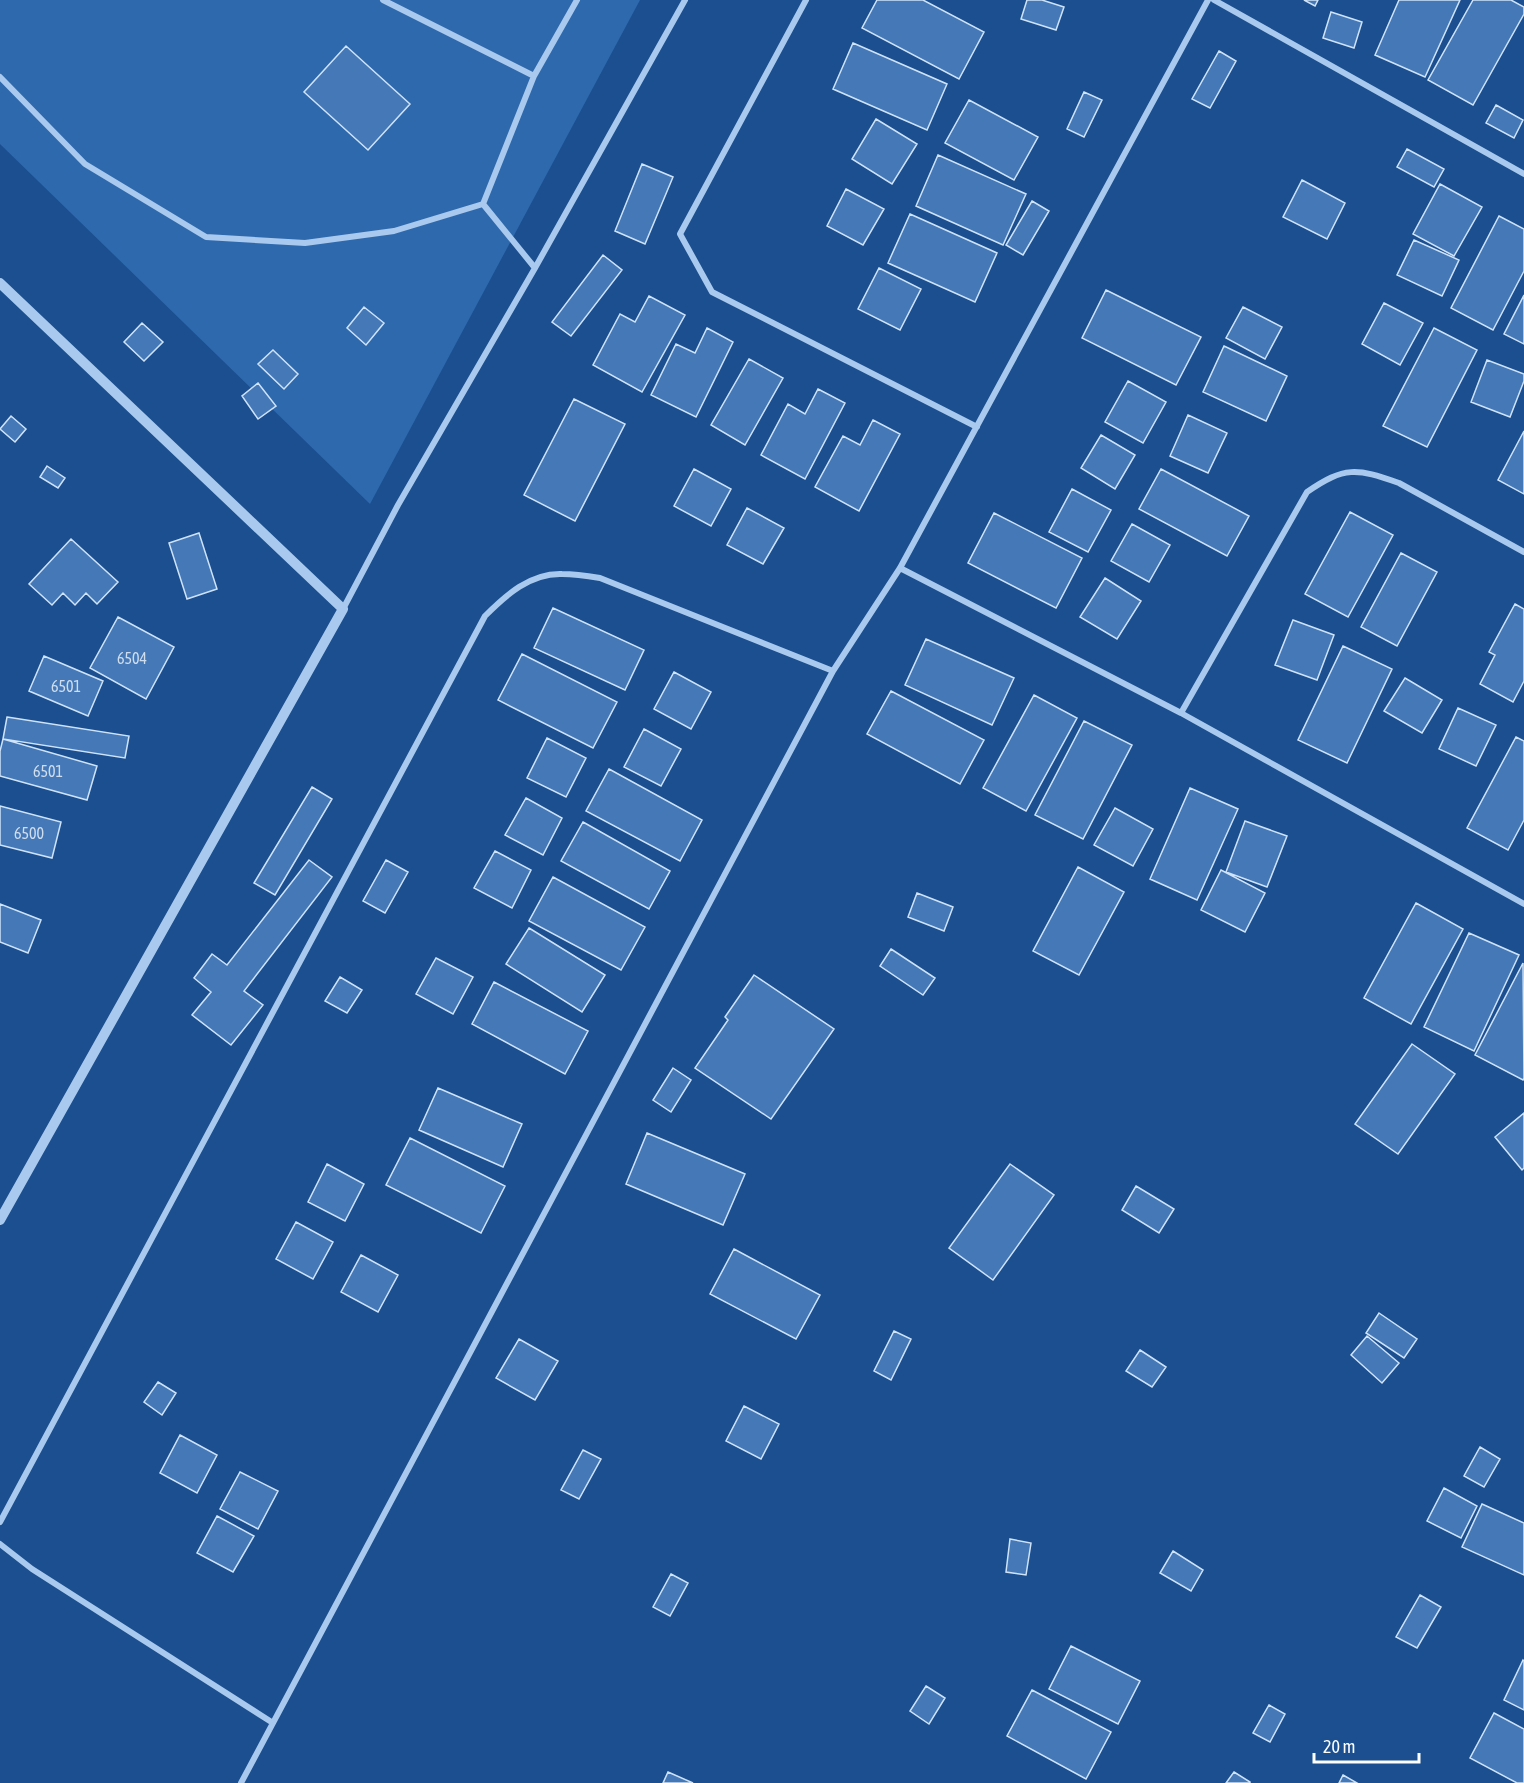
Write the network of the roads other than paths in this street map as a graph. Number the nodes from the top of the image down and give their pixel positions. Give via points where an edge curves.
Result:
1 (383, 0) edge
2 (577, 0) edge
3 (685, 0) edge
4 (806, 0) edge
5 (1208, 0) edge
6 (1214, 0) edge
7 (534, 76) junction
8 (0, 77) edge
9 (1524, 174) edge
10 (483, 204) junction
11 (535, 268) junction
12 (0, 284) edge
13 (976, 428) junction
14 (1524, 552) edge
15 (900, 568) junction
16 (343, 609) junction
17 (833, 671) junction
18 (1180, 713) junction
19 (1524, 904) edge
20 (0, 1220) edge
21 (0, 1522) edge
22 (0, 1544) edge
23 (273, 1724) junction
24 (241, 1783) edge

1 - 7 street
2 - 7 street
3 - 11 street
4 - 13 street via 680,234 712,292
5 - 13 street
6 - 9 street
7 - 10 street
8 - 10 street via 84,164 206,237 305,243 394,231
10 - 11 street
11 - 16 street via 398,505
12 - 16 street
13 - 15 street
14 - 18 street via 1399,483 1348,471 1328,478 1307,492
15 - 17 street
15 - 18 street
16 - 20 street
17 - 21 street via 600,578 560,573 530,580 507,593 485,616
17 - 23 street
18 - 19 street
22 - 23 street via 32,1569
23 - 24 street

